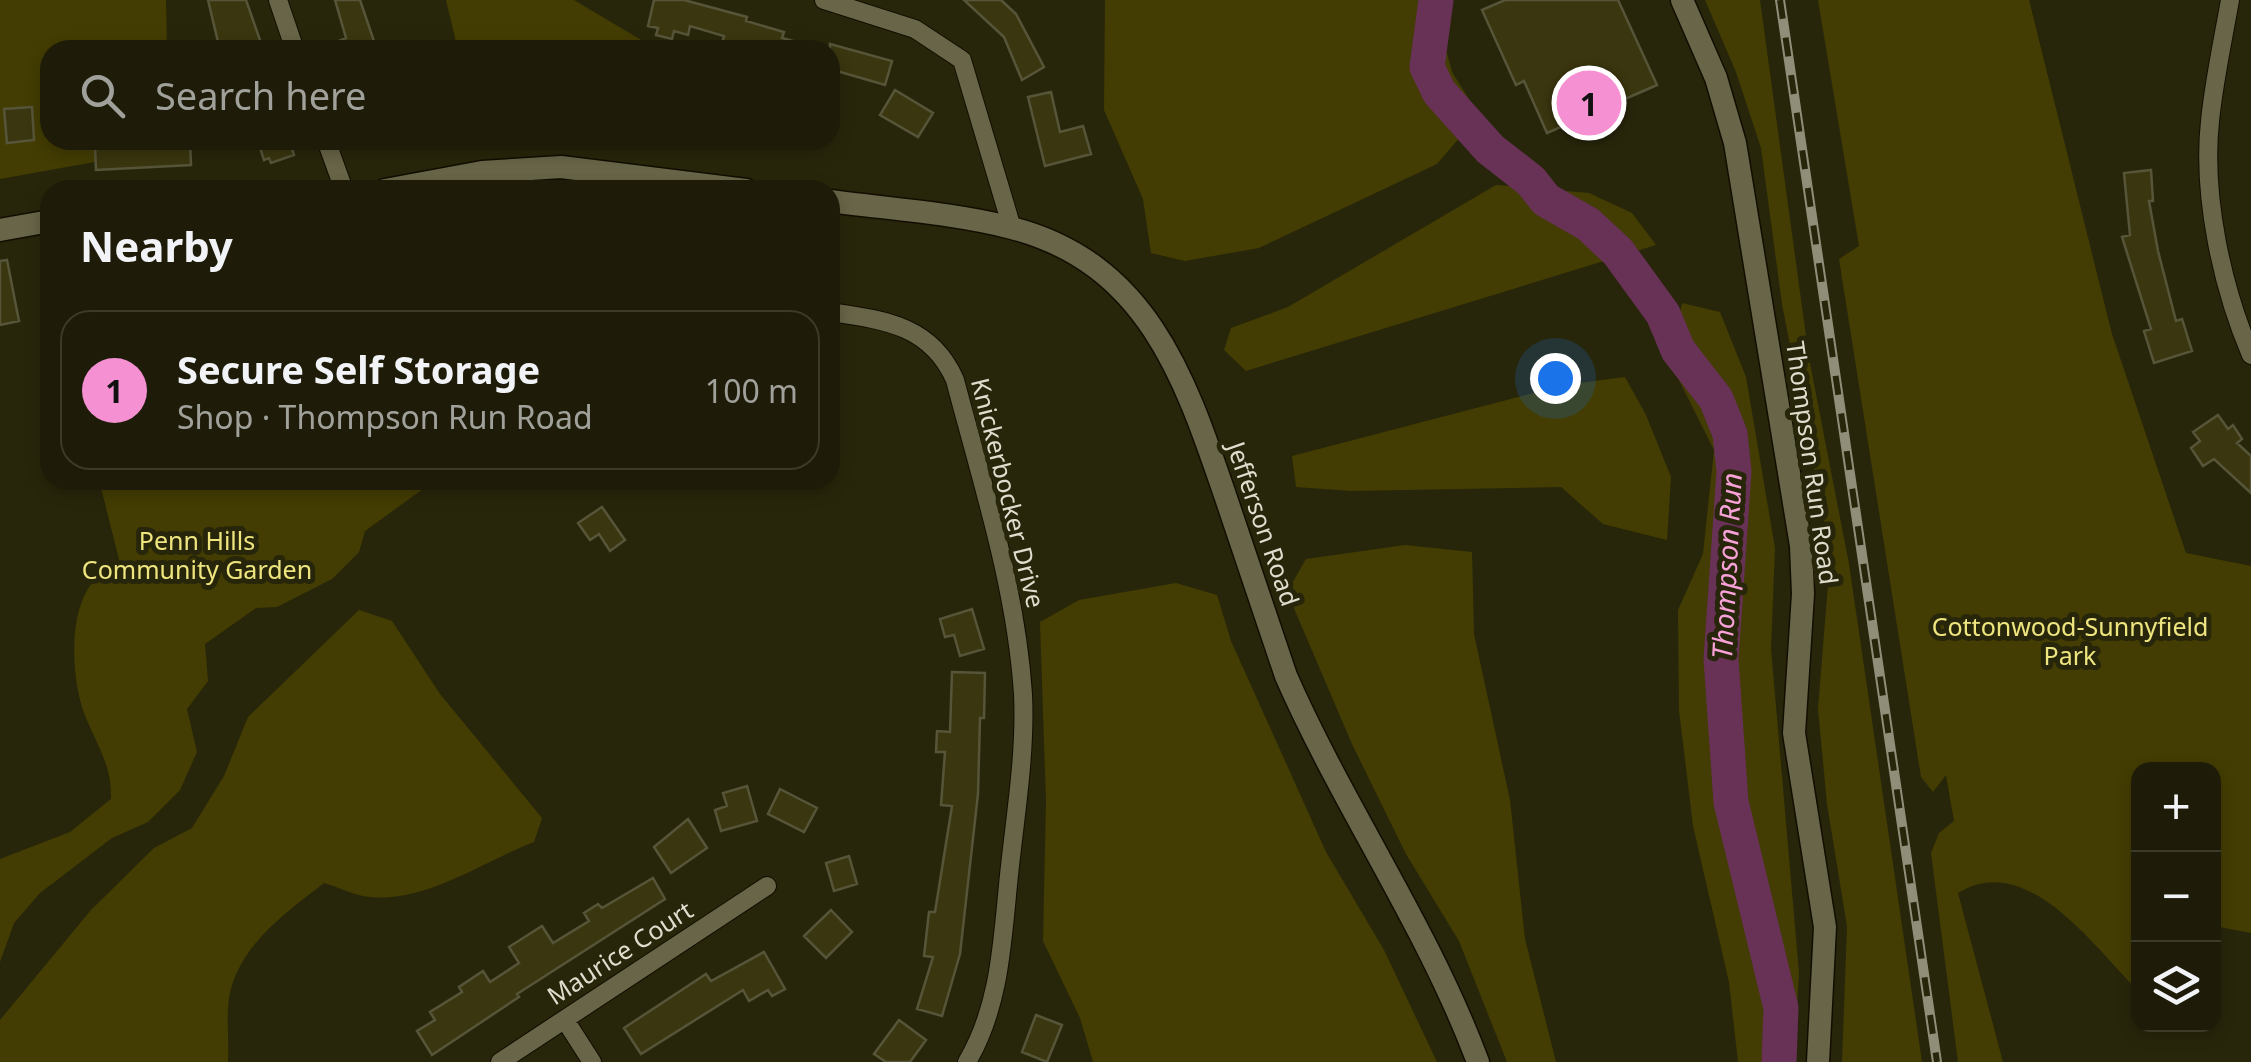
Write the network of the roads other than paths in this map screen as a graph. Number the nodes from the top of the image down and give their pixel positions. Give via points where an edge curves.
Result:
1 (278, 0) edge
2 (824, 0) edge
3 (1682, 0) edge
4 (2230, 0) edge
5 (292, 40) edge
6 (330, 150) edge
7 (340, 180) edge
8 (447, 180) edge
9 (650, 180) edge
10 (840, 202) edge
11 (40, 224) edge
12 (1012, 228) junction
13 (0, 230) edge
14 (840, 314) edge
15 (2251, 354) edge
16 (767, 886) dead end
17 (564, 1020) junction
18 (500, 1062) edge
19 (592, 1062) edge
20 (967, 1062) edge
21 (1478, 1062) edge
22 (1818, 1062) edge

1 - 5 street
2 - 12 street via 915,28 962,60
3 - 22 street, Thompson Run Road via 1735,142 1800,546 1794,733 1824,927
4 - 15 street via 2210,124 2210,173 2230,289
6 - 7 street
8 - 9 street via 561,167
10 - 12 street, Jefferson Road
11 - 13 street
12 - 21 street, Jefferson Road via 1088,264 1144,313 1164,341 1198,416 1286,676 1428,946
14 - 20 street, Knickerbocker Drive via 914,330 950,368 1012,604 1023,728 1006,902 995,991
16 - 17 street, Maurice Court
17 - 18 street, Maurice Court
17 - 19 street

